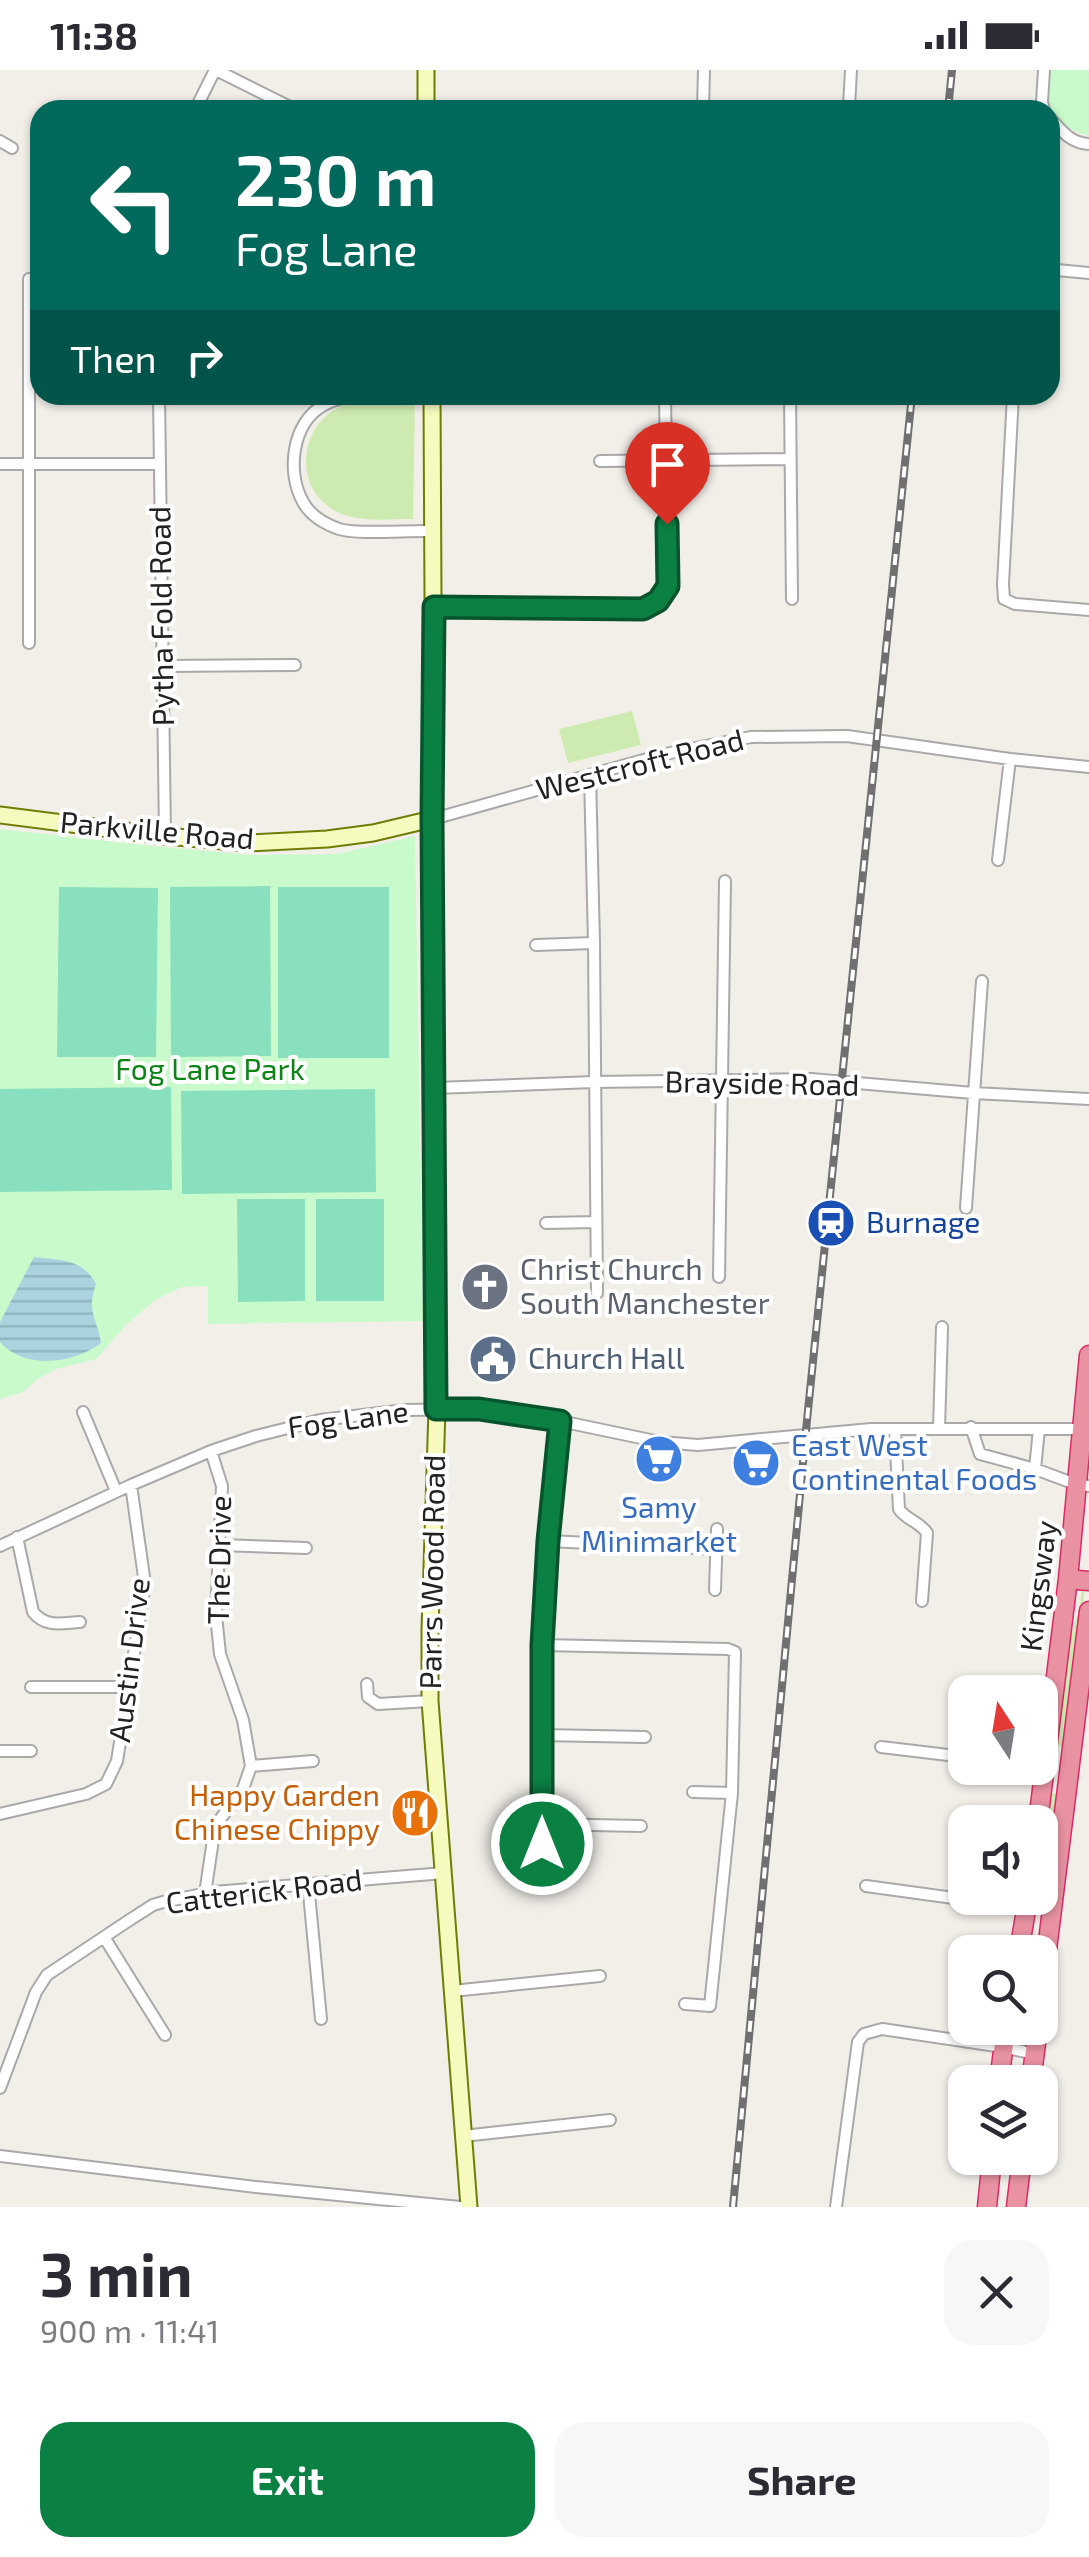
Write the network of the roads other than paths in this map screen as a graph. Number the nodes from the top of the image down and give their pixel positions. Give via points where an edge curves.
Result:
1 (215, 70) edge
2 (426, 70) edge
3 (704, 70) edge
4 (851, 70) edge
5 (1044, 70) edge
6 (200, 100) edge
7 (276, 100) edge
8 (426, 100) edge
9 (704, 100) edge
10 (849, 100) edge
11 (1042, 100) edge
12 (1060, 129) edge
13 (0, 141) edge
14 (1089, 144) edge
15 (12, 148) dead end
16 (1060, 271) edge
17 (1089, 273) edge
18 (29, 278) dead end
19 (159, 405) edge
20 (323, 405) edge
21 (432, 405) edge
22 (666, 405) edge
23 (790, 405) edge
24 (1013, 405) edge
25 (790, 459) junction
26 (600, 461) dead end
27 (666, 461) junction
28 (0, 464) edge
29 (30, 464) junction
30 (159, 464) junction
31 (432, 531) junction
32 (792, 599) dead end
33 (434, 607) junction
34 (1089, 610) edge
35 (29, 643) dead end
36 (295, 665) dead end
37 (164, 666) junction
38 (1010, 760) junction
39 (1089, 767) edge
40 (590, 775) junction
41 (0, 815) edge
42 (432, 819) junction
43 (165, 836) junction
44 (998, 860) dead end
45 (725, 881) dead end
46 (594, 944) junction
47 (536, 945) dead end
48 (982, 982) dead end
49 (594, 1082) junction
50 (723, 1082) junction
51 (434, 1088) junction
52 (972, 1093) junction
53 (1089, 1099) edge
54 (966, 1208) dead end
55 (596, 1222) junction
56 (546, 1223) dead end
57 (719, 1278) dead end
58 (597, 1292) dead end
59 (942, 1327) dead end
60 (1089, 1355) edge
61 (436, 1409) junction
62 (83, 1412) dead end
63 (560, 1421) junction
64 (971, 1427) junction
65 (939, 1428) junction
66 (1087, 1428) edge
67 (895, 1429) junction
68 (1039, 1429) junction
69 (211, 1451) junction
70 (1034, 1468) junction
71 (131, 1484) junction
72 (1085, 1487) edge
73 (116, 1491) junction
74 (717, 1529) dead end
75 (18, 1537) junction
76 (548, 1541) junction
77 (219, 1545) junction
78 (0, 1546) edge
79 (306, 1548) dead end
80 (716, 1549) junction
81 (1084, 1580) edge
82 (715, 1590) dead end
83 (922, 1600) dead end
84 (1089, 1611) edge
85 (80, 1622) dead end
86 (1062, 1632) junction
87 (542, 1645) junction
88 (1056, 1675) edge
89 (367, 1684) dead end
90 (129, 1686) junction
91 (31, 1687) dead end
92 (430, 1701) junction
93 (542, 1735) junction
94 (644, 1737) dead end
95 (880, 1746) dead end
96 (0, 1751) edge
97 (31, 1751) dead end
98 (948, 1755) edge
99 (313, 1762) dead end
100 (251, 1766) junction
101 (693, 1792) dead end
102 (732, 1793) junction
103 (0, 1814) edge
104 (542, 1824) junction
105 (642, 1826) dead end
106 (542, 1864) dead end
107 (444, 1872) junction
108 (308, 1883) junction
109 (866, 1886) dead end
110 (205, 1894) junction
111 (948, 1895) edge
112 (1049, 1935) edge
113 (104, 1936) junction
114 (600, 1976) dead end
115 (452, 1991) junction
116 (686, 2004) dead end
117 (321, 2019) dead end
118 (165, 2035) dead end
119 (1036, 2045) edge
120 (1003, 2047) junction
121 (1035, 2054) junction
122 (1001, 2065) edge
123 (1033, 2065) edge
124 (0, 2088) edge
125 (610, 2120) dead end
126 (463, 2136) junction
127 (0, 2156) edge
128 (990, 2175) edge
129 (1020, 2175) edge
130 (460, 2207) edge
131 (468, 2207) edge
132 (836, 2207) edge
133 (987, 2207) edge
134 (1016, 2207) edge

1 - 6 street
1 - 7 street
2 - 8 street
3 - 9 street
4 - 10 street
5 - 11 street
12 - 14 street
13 - 15 street
16 - 17 street
18 - 29 street
19 - 30 street, Pytha Fold Road
20 - 31 street via 300,432 294,460 304,504 322,522 345,531
21 - 31 street, Parrs Wood Road
22 - 27 street
23 - 25 street
24 - 34 street via 1004,599
25 - 27 street
25 - 32 street
26 - 27 street
27 - 33 street via 668,586 658,601 643,609
28 - 29 street
29 - 30 street
29 - 35 street
30 - 37 street, Pytha Fold Road
31 - 33 street, Parrs Wood Road
33 - 42 street, Parrs Wood Road
36 - 37 street
37 - 43 street, Pytha Fold Road
38 - 39 street, Westcroft Road
38 - 40 street, Westcroft Road via 847,736 773,736 727,740
38 - 44 street
40 - 42 street, Westcroft Road
40 - 46 street
41 - 43 street, Parkville Road
42 - 43 street, Parkville Road via 372,833 246,844
42 - 51 street, Parrs Wood Road
45 - 50 street
46 - 47 street
46 - 49 street
48 - 52 street
49 - 50 street, Brayside Road
49 - 51 street, Brayside Road
49 - 55 street
50 - 52 street, Brayside Road via 812,1079
50 - 57 street
51 - 61 street, Parrs Wood Road
52 - 53 street, Brayside Road
52 - 54 street
55 - 56 street
55 - 58 street
59 - 65 street
60 - 66 highway, Kingsway
61 - 63 street, Fog Lane
61 - 69 street, Fog Lane via 311,1421
61 - 92 street, Parrs Wood Road
62 - 73 street
63 - 67 street, Fog Lane via 698,1445
63 - 76 street
64 - 65 street, Fog Lane
64 - 68 street, Fog Lane
64 - 70 street via 980,1454
65 - 67 street, Fog Lane
66 - 68 street, Fog Lane
66 - 72 highway, Kingsway
67 - 83 street via 898,1509 927,1533
68 - 70 street
69 - 71 street, Fog Lane
69 - 77 street, The Drive via 222,1486
70 - 72 street
71 - 73 street, Fog Lane
71 - 90 street, Austin Drive via 145,1584
72 - 81 highway
72 - 86 highway, Kingsway
73 - 75 street, Fog Lane
74 - 80 street
75 - 78 street, Fog Lane
75 - 85 street via 33,1612 51,1624
76 - 80 street
76 - 87 street
77 - 79 street
77 - 100 street, The Drive via 220,1654
80 - 82 street
81 - 86 highway
84 - 112 highway, Kingsway
86 - 88 highway, Kingsway
87 - 93 street
87 - 102 street via 735,1652
89 - 92 street via 368,1697 378,1704
90 - 91 street
90 - 103 street, Austin Drive via 117,1761 106,1784
92 - 107 street, Parrs Wood Road
93 - 94 street
93 - 104 street
95 - 98 street
96 - 97 street
99 - 100 street
100 - 110 street via 215,1826
101 - 102 street
102 - 116 street via 710,2006
104 - 105 street
104 - 106 street
107 - 108 street, Catterick Road
107 - 115 street, Parrs Wood Road
108 - 110 street, Catterick Road
108 - 117 street
109 - 111 street
110 - 113 street, Catterick Road via 153,1905
113 - 118 street
113 - 124 street, Catterick Road via 46,1975
114 - 115 street
115 - 126 street, Parrs Wood Road
119 - 121 highway
120 - 121 street
120 - 122 highway
120 - 132 street via 882,2029 862,2036
121 - 123 highway
125 - 126 street
126 - 131 street, Parrs Wood Road
127 - 130 street
128 - 133 highway
129 - 134 highway

